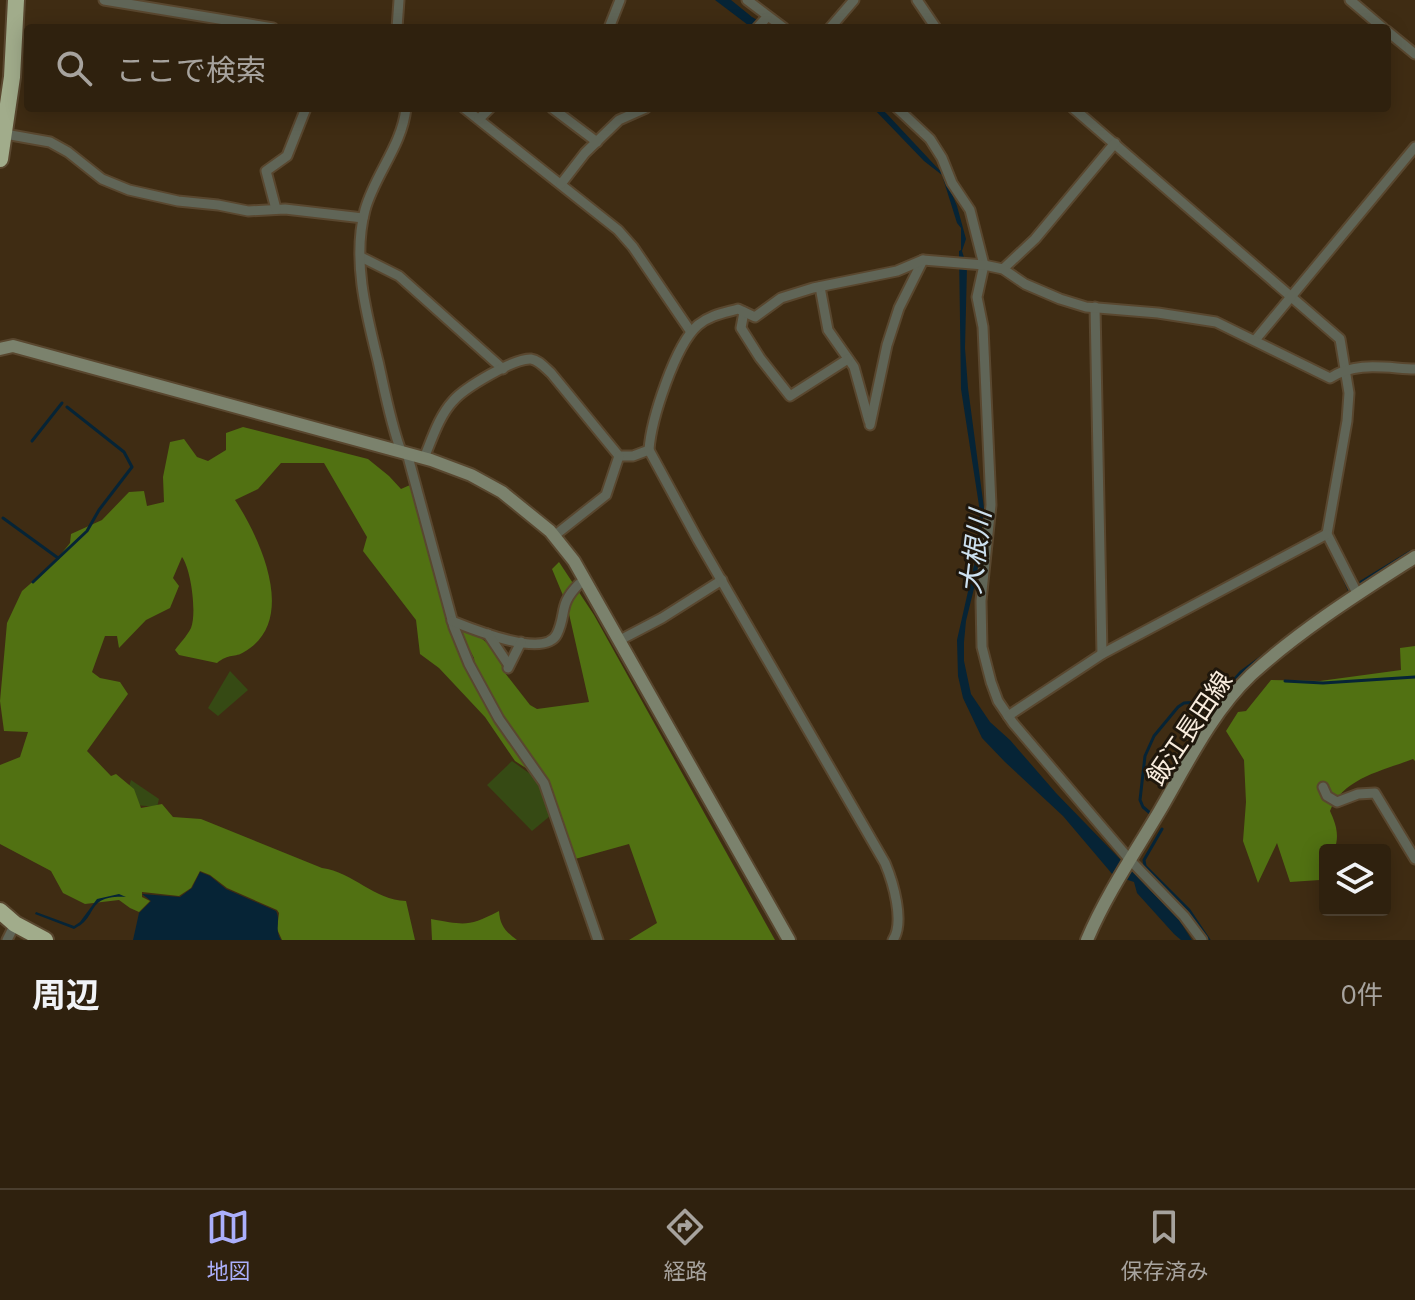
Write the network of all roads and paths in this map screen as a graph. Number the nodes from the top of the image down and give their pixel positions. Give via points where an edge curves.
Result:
1 (16, 0) edge
2 (104, 0) edge
3 (399, 0) edge
4 (620, 0) edge
5 (747, 0) edge
6 (854, 0) edge
7 (917, 0) edge
8 (1350, 0) edge
9 (766, 18) junction
10 (249, 24) edge
11 (397, 24) edge
12 (611, 24) edge
13 (761, 24) edge
14 (777, 24) edge
15 (833, 24) edge
16 (933, 24) edge
17 (1378, 24) edge
18 (1391, 35) edge
19 (1415, 54) edge
20 (304, 112) edge
21 (406, 112) edge
22 (469, 112) edge
23 (486, 112) edge
24 (557, 112) edge
25 (637, 112) edge
26 (901, 112) edge
27 (1078, 112) edge
28 (479, 119) junction
29 (5, 134) junction
30 (597, 142) junction
31 (1115, 143) junction
32 (1415, 147) edge
33 (0, 159) edge
34 (561, 184) junction
35 (276, 209) junction
36 (363, 218) junction
37 (361, 257) junction
38 (923, 260) junction
39 (984, 265) junction
40 (1003, 269) junction
41 (820, 287) junction
42 (1291, 298) junction
43 (1095, 307) junction
44 (744, 312) junction
45 (691, 332) junction
46 (1256, 339) junction
47 (0, 349) edge
48 (848, 359) junction
49 (503, 369) junction
50 (1343, 369) junction
51 (1415, 369) edge
52 (649, 450) junction
53 (404, 452) junction
54 (619, 456) junction
55 (424, 458) junction
56 (1327, 534) junction
57 (554, 536) junction
58 (1415, 557) edge
59 (722, 580) junction
60 (579, 584) dead end
61 (1358, 595) junction
62 (452, 621) junction
63 (488, 634) junction
64 (620, 640) junction
65 (521, 642) junction
66 (1102, 654) junction
67 (1008, 716) junction
68 (1323, 787) dead end
69 (1415, 859) edge
70 (1129, 863) junction
71 (0, 911) edge
72 (15, 924) junction
73 (7, 940) edge
74 (45, 940) edge
75 (598, 940) edge
76 (789, 940) edge
77 (893, 940) edge
78 (1087, 940) edge
79 (1202, 940) edge

1 - 29 highway
2 - 10 street
3 - 11 street
4 - 12 street
5 - 9 street
6 - 15 street
7 - 16 street
8 - 17 street
9 - 13 street
9 - 14 street
18 - 19 street
20 - 35 street via 287,156 266,171
21 - 36 street
22 - 28 street
23 - 28 street
24 - 30 street
25 - 30 street via 619,120
26 - 39 street via 942,158 970,210
27 - 31 street
28 - 34 street
29 - 33 highway
29 - 35 street via 50,142 102,179 129,190 248,211
30 - 34 street
31 - 40 street
31 - 42 street
32 - 42 street
34 - 45 street via 633,247
35 - 36 street
36 - 37 street
37 - 49 street via 399,276
37 - 53 street via 366,314 389,420
38 - 39 street
38 - 41 street via 897,271
38 - 48 street via 887,345 870,425
39 - 40 street
39 - 67 street via 977,297 991,505 982,647 998,701
40 - 43 street via 1060,299
41 - 44 street via 781,298 755,317
41 - 48 street via 828,330
42 - 46 street
42 - 50 street via 1340,339
43 - 46 street via 1216,322
43 - 66 street
44 - 45 street via 712,316
44 - 48 street via 741,328 790,396
45 - 52 street via 662,393
46 - 50 street via 1330,378
47 - 53 street via 13,346
49 - 54 street via 529,358 538,362
49 - 55 street via 452,402
50 - 51 street
50 - 56 street via 1349,393 1347,421
52 - 54 street
52 - 59 street
53 - 55 street
53 - 62 street
54 - 57 street via 606,495
55 - 57 street via 502,492
56 - 61 street
56 - 66 street
57 - 64 street
58 - 61 street, 飯江長田線
59 - 64 street
59 - 77 street via 885,863 899,925
60 - 65 street via 566,599 552,640 541,645
61 - 70 street, 飯江長田線 via 1304,632 1234,694
62 - 63 street
62 - 75 street via 499,719 544,783
63 - 65 street
63 - 65 street via 508,667
64 - 76 street
66 - 67 street
67 - 70 street
68 - 69 street via 1337,802 1375,793
70 - 78 street, 飯江長田線
70 - 79 street
71 - 72 highway
72 - 73 street
72 - 74 highway

